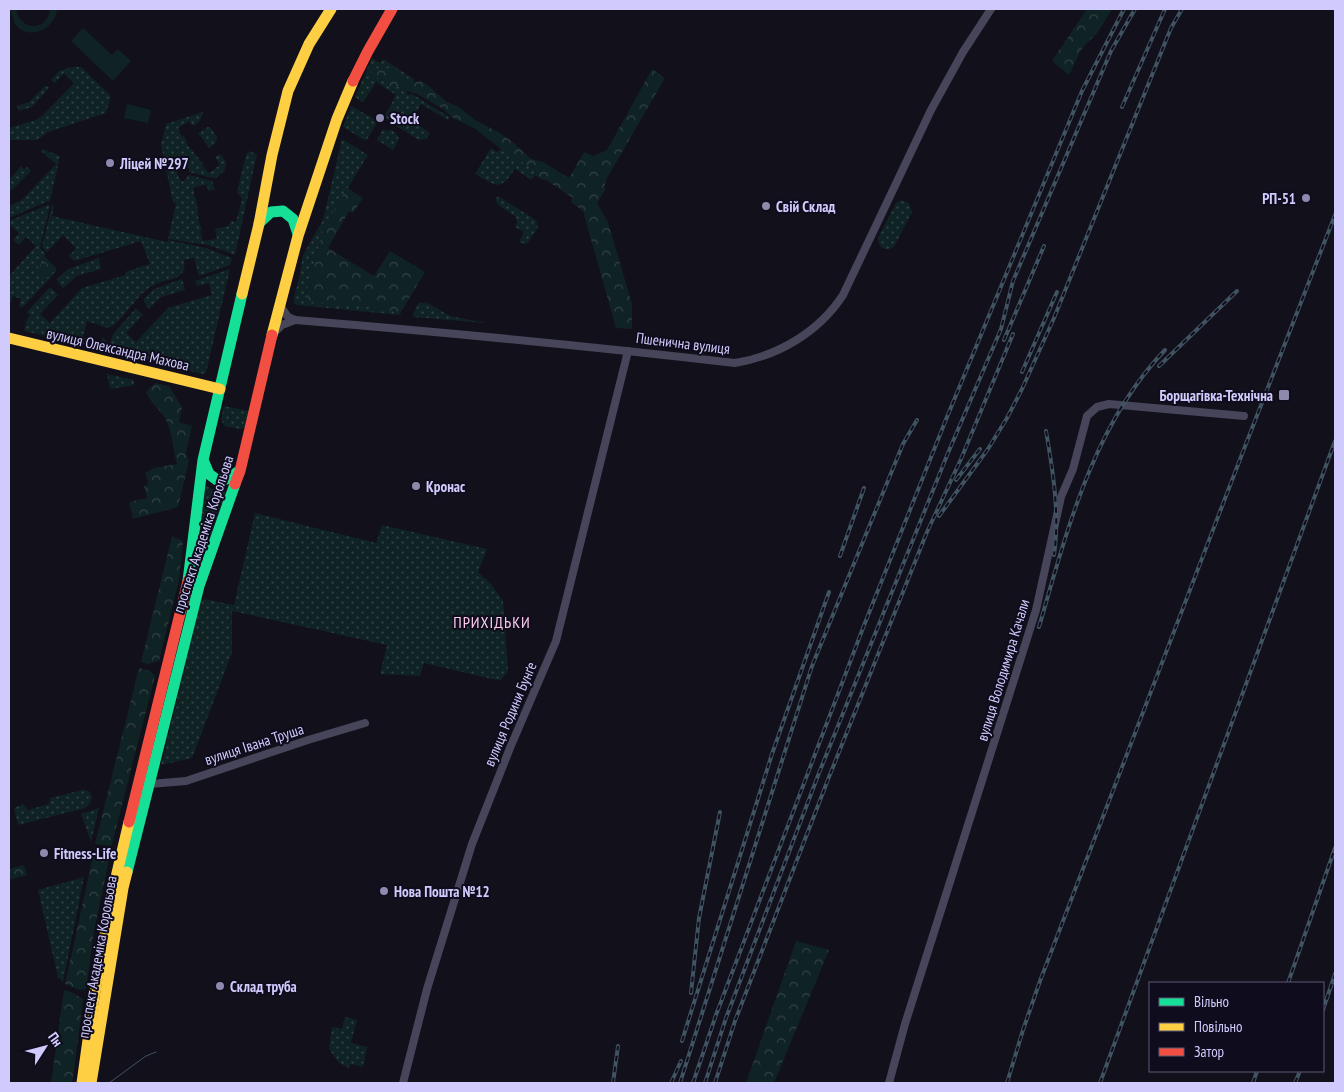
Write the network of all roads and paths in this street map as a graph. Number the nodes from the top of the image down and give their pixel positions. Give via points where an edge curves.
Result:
1 (331, 9) edge
2 (392, 9) edge
3 (991, 9) edge
4 (258, 224) junction
5 (298, 236) junction
6 (279, 304) junction
7 (295, 320) junction
8 (271, 337) junction
9 (9, 338) edge
10 (628, 351) junction
11 (220, 389) junction
12 (1244, 416) dead end
13 (203, 460) junction
14 (240, 471) junction
15 (365, 723) dead end
16 (150, 784) junction
17 (82, 1083) edge
18 (92, 1083) edge
19 (403, 1083) edge
20 (888, 1083) edge

1 - 4 main road, проспект Академіка Корольова via 309,44 288,91
2 - 5 main road, проспект Академіка Корольова via 345,98
3 - 10 street, Пшенична вулиця via 962,52 931,110 843,295 829,314 799,338 752,360 735,363
4 - 5 main road via 270,212 285,211 294,220
4 - 11 main road, проспект Академіка Корольова
5 - 6 main road, проспект Академіка Корольова
6 - 7 street
6 - 8 main road, проспект Академіка Корольова
7 - 8 street via 282,325
7 - 10 street, Пшенична вулиця
8 - 14 main road, проспект Академіка Корольова
9 - 11 main road, вулиця Олександра Махова
10 - 19 street, вулиця Родини Бунґе via 556,641 472,844 427,990
11 - 13 main road, проспект Академіка Корольова
12 - 20 street, вулиця Володимира Качали via 1109,404 1097,407 1087,416 1073,469 1061,497 1036,610
13 - 14 main road via 208,474 218,480 229,479
13 - 17 main road, проспект Академіка Корольова via 189,574 113,890
14 - 16 main road, проспект Академіка Корольова via 199,586
15 - 16 street, вулиця Івана Труша via 186,781
16 - 18 main road, проспект Академіка Корольова via 123,888

